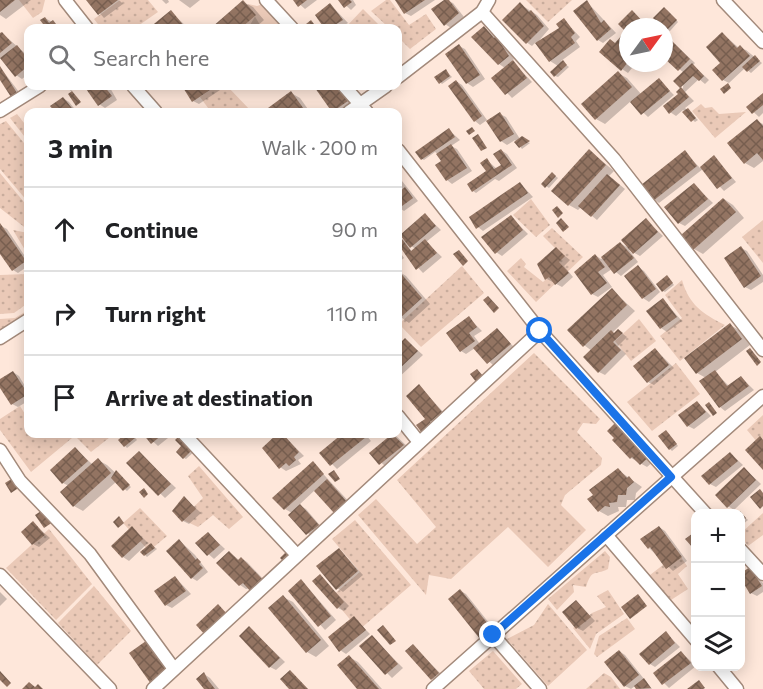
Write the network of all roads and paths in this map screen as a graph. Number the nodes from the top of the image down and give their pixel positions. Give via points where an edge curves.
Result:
1 (65, 0) edge
2 (266, 0) edge
3 (489, 0) edge
4 (723, 0) edge
5 (482, 12) junction
6 (84, 24) edge
7 (288, 24) edge
8 (763, 42) edge
9 (402, 74) edge
10 (34, 90) edge
11 (137, 90) edge
12 (348, 90) edge
13 (382, 90) edge
14 (153, 108) edge
15 (364, 108) edge
16 (0, 111) edge
17 (402, 155) edge
18 (24, 323) edge
19 (540, 331) junction
20 (0, 338) edge
21 (763, 350) edge
22 (763, 396) edge
23 (402, 421) edge
24 (188, 438) edge
25 (419, 442) junction
26 (0, 450) edge
27 (671, 477) junction
28 (702, 509) edge
29 (606, 535) junction
30 (745, 554) edge
31 (297, 555) junction
32 (763, 574) edge
33 (0, 575) edge
34 (691, 634) edge
35 (493, 635) junction
36 (174, 669) junction
37 (722, 671) edge
38 (110, 689) edge
39 (153, 689) edge
40 (434, 689) edge
41 (540, 689) edge
42 (737, 689) edge

1 - 6 street
2 - 7 street
3 - 5 street
4 - 8 street
5 - 9 street
5 - 21 street via 614,159
10 - 16 street
11 - 14 street
12 - 15 street
13 - 15 street
17 - 19 street
18 - 20 street
19 - 25 street
19 - 27 street
22 - 27 street
23 - 25 street
24 - 31 street
25 - 31 street
26 - 36 street via 20,482 90,554
27 - 28 street
27 - 29 street
29 - 34 street
29 - 35 street
30 - 32 street
31 - 36 street
33 - 38 street
35 - 40 street
35 - 41 street
36 - 39 street
37 - 42 street

